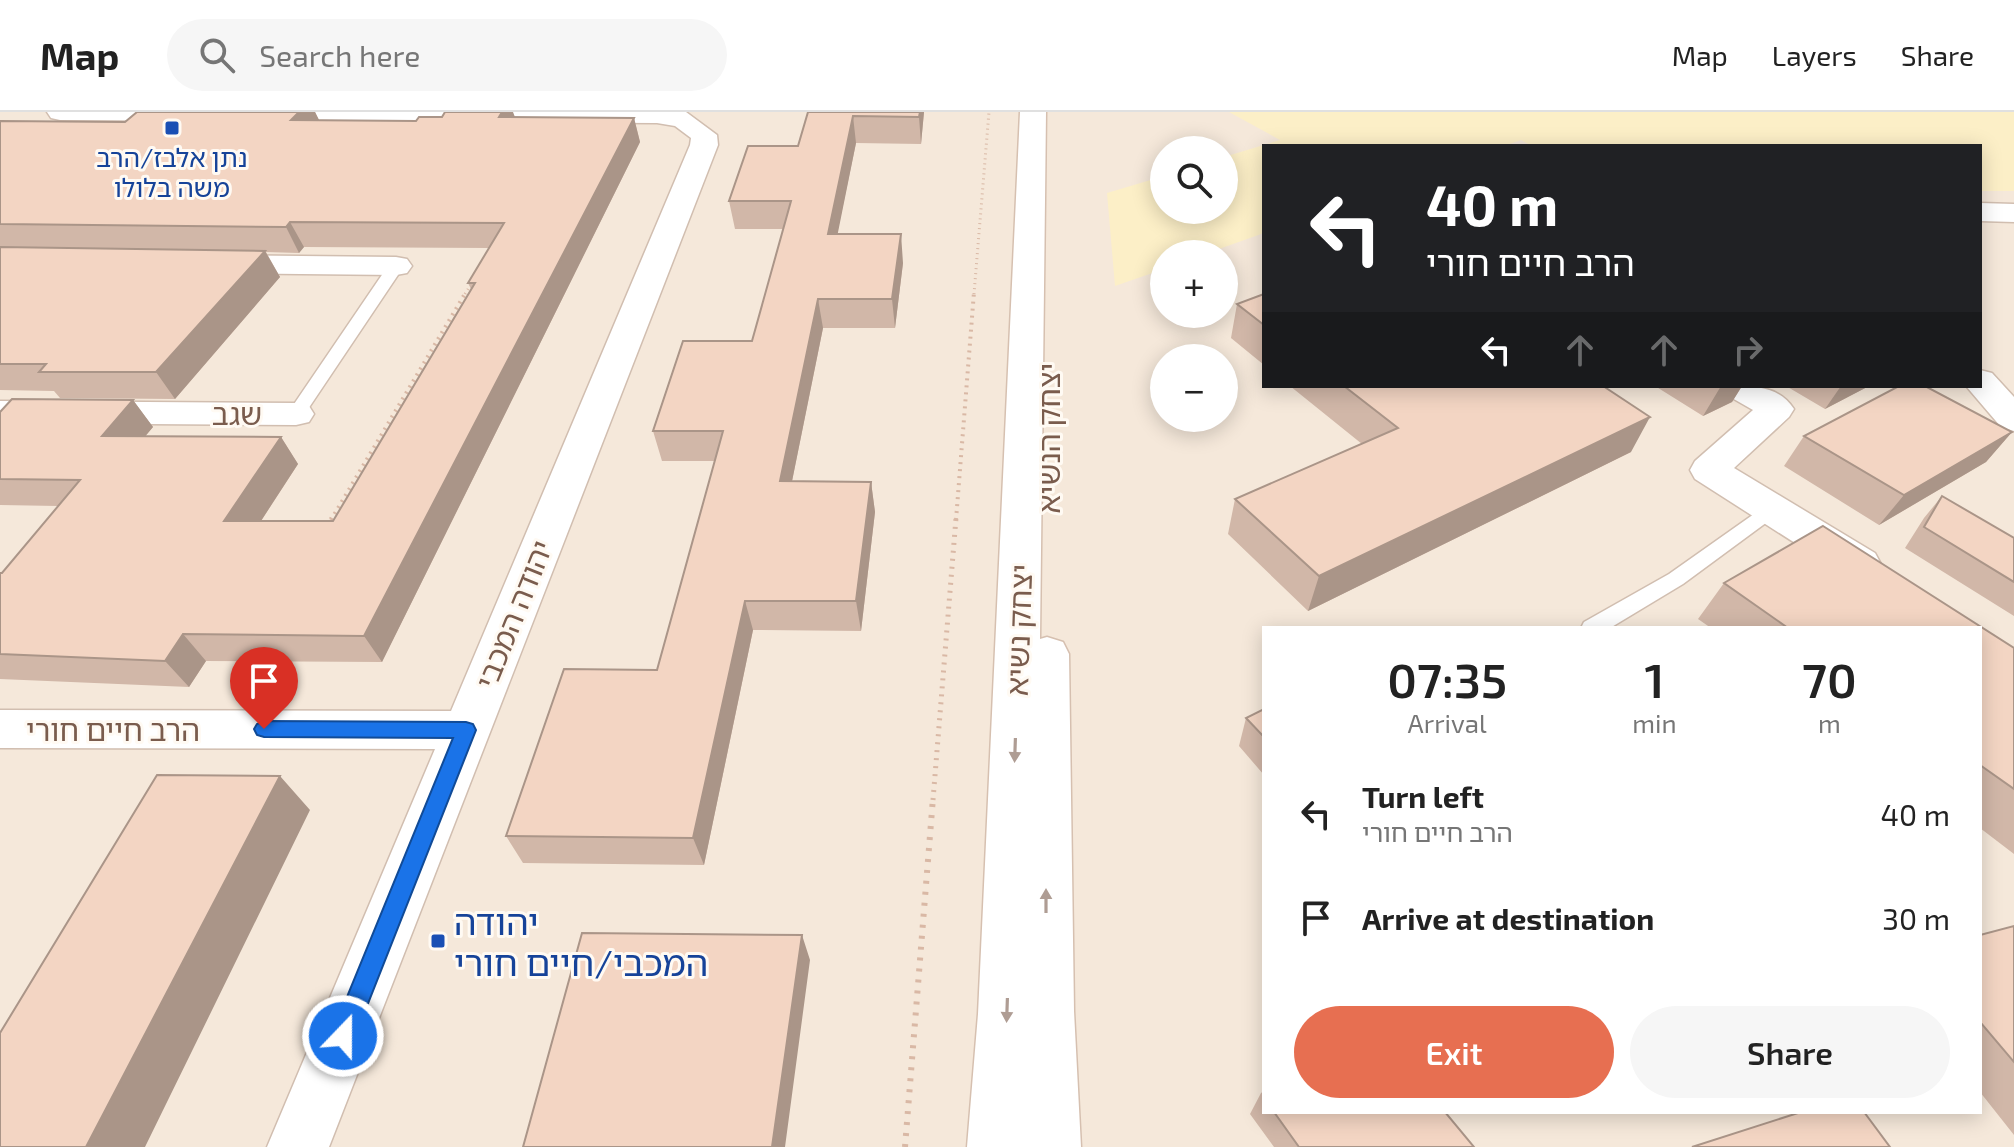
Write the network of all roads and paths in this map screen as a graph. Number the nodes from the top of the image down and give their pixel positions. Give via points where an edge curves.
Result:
1 (60, 112) edge
2 (989, 112) edge
3 (1033, 112) edge
4 (1050, 112) edge
5 (574, 113) edge
6 (1982, 212) edge
7 (2014, 213) edge
8 (190, 263) edge
9 (396, 266) joint
10 (475, 279) edge
11 (1982, 383) edge
12 (1741, 388) edge
13 (0, 412) edge
14 (296, 414) joint
15 (2014, 419) edge
16 (1771, 509) junction
17 (320, 538) edge
18 (1891, 583) edge
19 (1595, 626) edge
20 (255, 647) edge
21 (0, 729) edge
22 (206, 729) junction
23 (466, 730) junction
24 (298, 1147) edge
25 (905, 1147) edge
26 (998, 1147) edge
27 (1050, 1147) edge

1 - 5 street
2 - 25 path
3 -> 26 street, יצחק נשיא via 1007,1014
27 -> 4 street, יצחק הנשיא via 1045,1011
5 - 23 street, יהודה המכבי via 683,119 704,135 704,145
6 - 7 street
8 - 9 street
9 - 14 lane, שגב
10 - 17 path
11 - 15 street
12 - 16 street via 1776,409 1709,470
13 - 14 street, שגב
16 - 18 street
16 - 19 lane via 1676,579
20 - 22 path
21 - 22 street, הרב חיים חורי
22 - 23 street, הרב חיים חורי
23 - 24 street, יהודה המכבי

